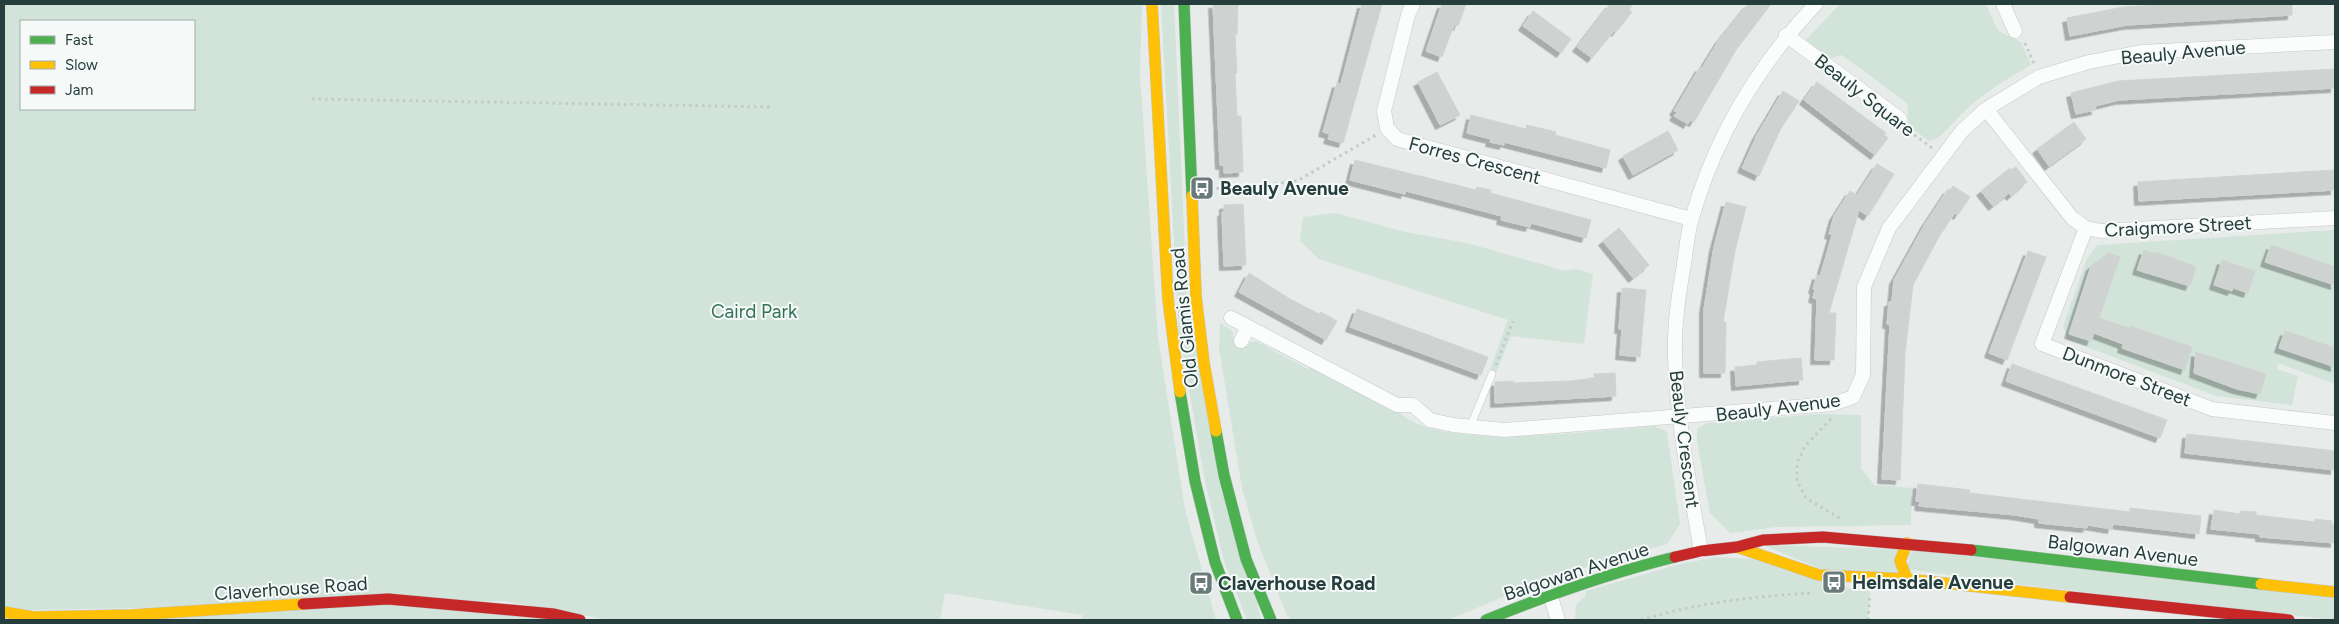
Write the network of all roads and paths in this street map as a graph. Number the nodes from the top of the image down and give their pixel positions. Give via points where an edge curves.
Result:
1 (1152, 4) edge
2 (1184, 4) edge
3 (1413, 4) edge
4 (1816, 4) edge
5 (2003, 4) edge
6 (2015, 31) joint
7 (1786, 36) junction
8 (2335, 42) edge
9 (2039, 77) junction
10 (312, 99) dead end
11 (771, 107) dead end
12 (1986, 109) junction
13 (1900, 119) joint
14 (1387, 128) junction
15 (1943, 156) junction
16 (1190, 190) junction
17 (2335, 218) edge
18 (1691, 219) junction
19 (2086, 228) junction
20 (1231, 318) dead end
21 (1513, 321) dead end
22 (1248, 327) junction
23 (1241, 341) dead end
24 (1492, 374) joint
25 (1834, 417) dead end
26 (1679, 418) junction
27 (2335, 423) edge
28 (1470, 427) junction
29 (1844, 521) dead end
30 (1907, 543) junction
31 (1736, 547) junction
32 (1700, 551) junction
33 (1907, 578) junction
34 (1870, 591) dead end
35 (2335, 592) edge
36 (1550, 594) junction
37 (4, 612) edge
38 (580, 620) edge
39 (1237, 620) edge
40 (1271, 620) edge
41 (1486, 620) edge
42 (1558, 620) edge
43 (1868, 620) edge
44 (2289, 620) edge

1 - 39 street, Old Glamis Road via 1168,299 1176,370 1197,490 1215,562
2 - 16 street, Old Glamis Road
3 - 14 street, Forres Crescent via 1384,111
4 - 7 street, Beauly Crescent
5 - 6 street
6 - 9 path via 2024,40
7 - 13 street, Beauly Square
7 - 18 street, Beauly Crescent via 1745,96 1714,157
8 - 9 street, Beauly Avenue via 2141,52 2089,62
9 - 12 street, Beauly Avenue
10 - 11 path
12 - 15 street, Beauly Avenue via 1962,131
12 - 19 street, Craigmore Street via 2072,218
13 - 15 path, Beauly Square via 1906,129
14 - 16 path via 1297,181
14 - 18 street, Forres Crescent via 1398,139
15 - 26 street, Beauly Avenue via 1889,228 1864,287 1863,375 1853,397 1833,404
16 - 40 street, Old Glamis Road via 1196,297 1224,475 1246,559
17 - 19 street, Craigmore Street via 2101,231
18 - 26 street, Beauly Crescent via 1678,297 1675,355
19 - 27 street, Dunmore Street via 2042,344 2212,409
20 - 22 street, Beauly Avenue
21 - 24 path
22 - 23 street
22 - 28 street, Beauly Avenue via 1397,405 1412,405 1430,420
24 - 28 lane
25 - 29 path via 1805,446 1797,463 1797,481 1806,498
26 - 28 street, Beauly Avenue via 1504,430
26 - 32 street, Beauly Crescent
30 - 31 street, Balgowan Avenue via 1823,537 1763,540
30 - 33 street via 1900,561
30 - 35 street, Balgowan Avenue
31 - 32 street, Balgowan Avenue
31 - 33 street, Balgowan Avenue via 1820,575
32 - 36 street, Balgowan Avenue via 1621,570
33 - 44 street, Balgowan Avenue
34 - 43 path
36 - 41 street, Balgowan Avenue
36 - 42 street
37 - 38 street, Claverhouse Road via 34,617 131,616 388,599 554,614

